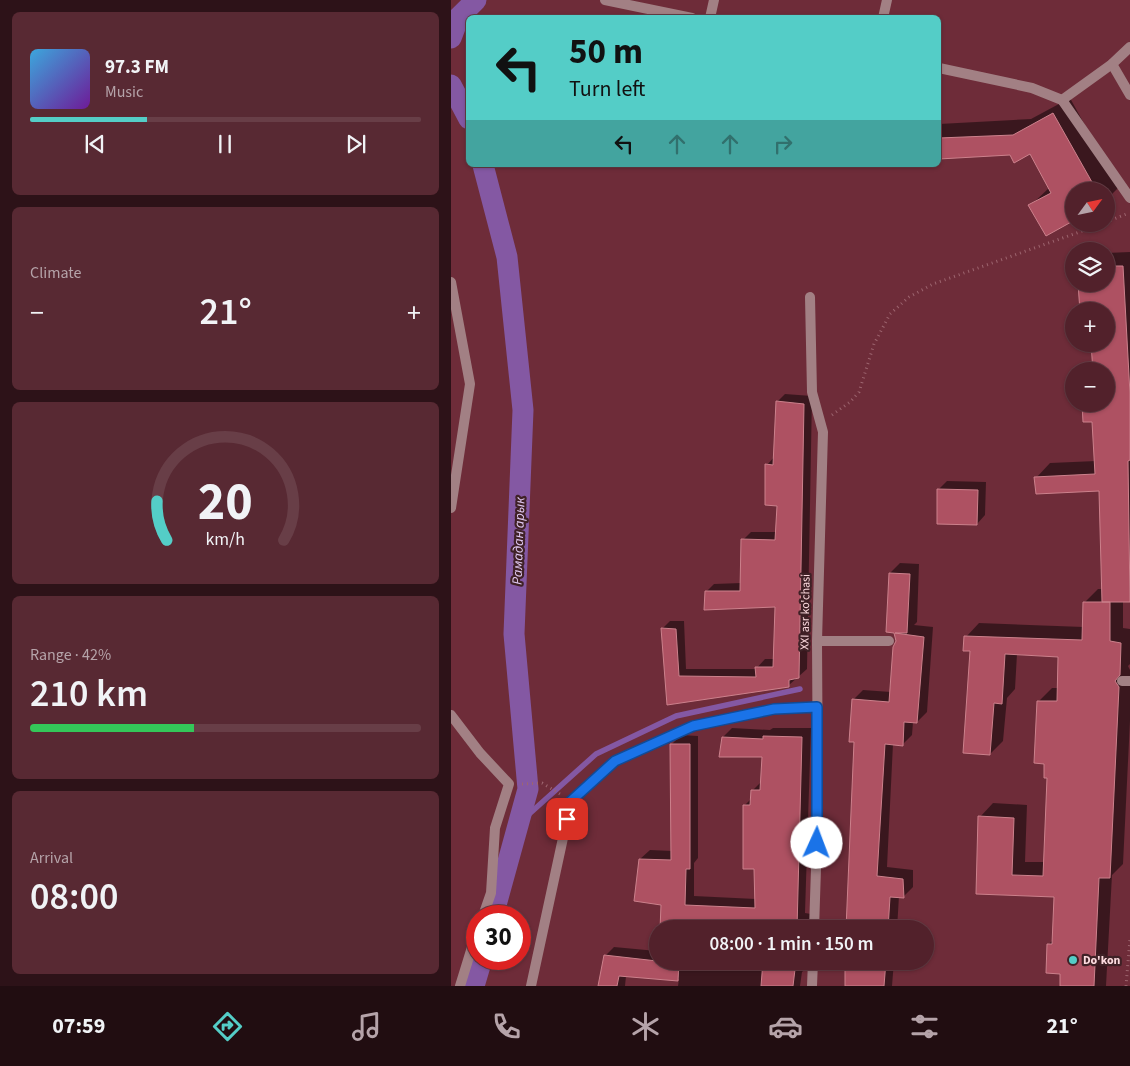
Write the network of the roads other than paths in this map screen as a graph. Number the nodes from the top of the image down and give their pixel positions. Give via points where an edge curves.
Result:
1 (605, 0) edge
2 (713, 0) edge
3 (887, 0) edge
4 (678, 15) edge
5 (710, 15) edge
6 (884, 15) edge
7 (1130, 47) edge
8 (1112, 64) junction
9 (941, 68) edge
10 (1130, 95) edge
11 (1061, 100) junction
12 (1130, 198) edge
13 (451, 282) edge
14 (810, 297) dead end
15 (451, 508) edge
16 (817, 641) junction
17 (889, 641) dead end
18 (817, 707) junction
19 (451, 715) edge
20 (487, 905) edge
21 (814, 920) edge
22 (466, 965) edge
23 (813, 970) edge
24 (459, 986) edge
25 (531, 986) edge
26 (813, 986) edge

1 - 4 street
2 - 5 street
3 - 6 street
7 - 8 street
8 - 10 street
8 - 11 street
9 - 11 street via 1032,88
11 - 12 street
13 - 15 street via 470,384
14 - 16 street, XXI asr ko'chasi via 812,392 823,432
16 - 17 street
16 - 18 street, XXI asr ko'chasi
18 - 21 street, XXI asr ko'chasi
18 - 25 street via 774,709 693,726 615,761 571,801
19 - 20 street via 509,784 495,828 491,893
22 - 24 street
23 - 26 street

